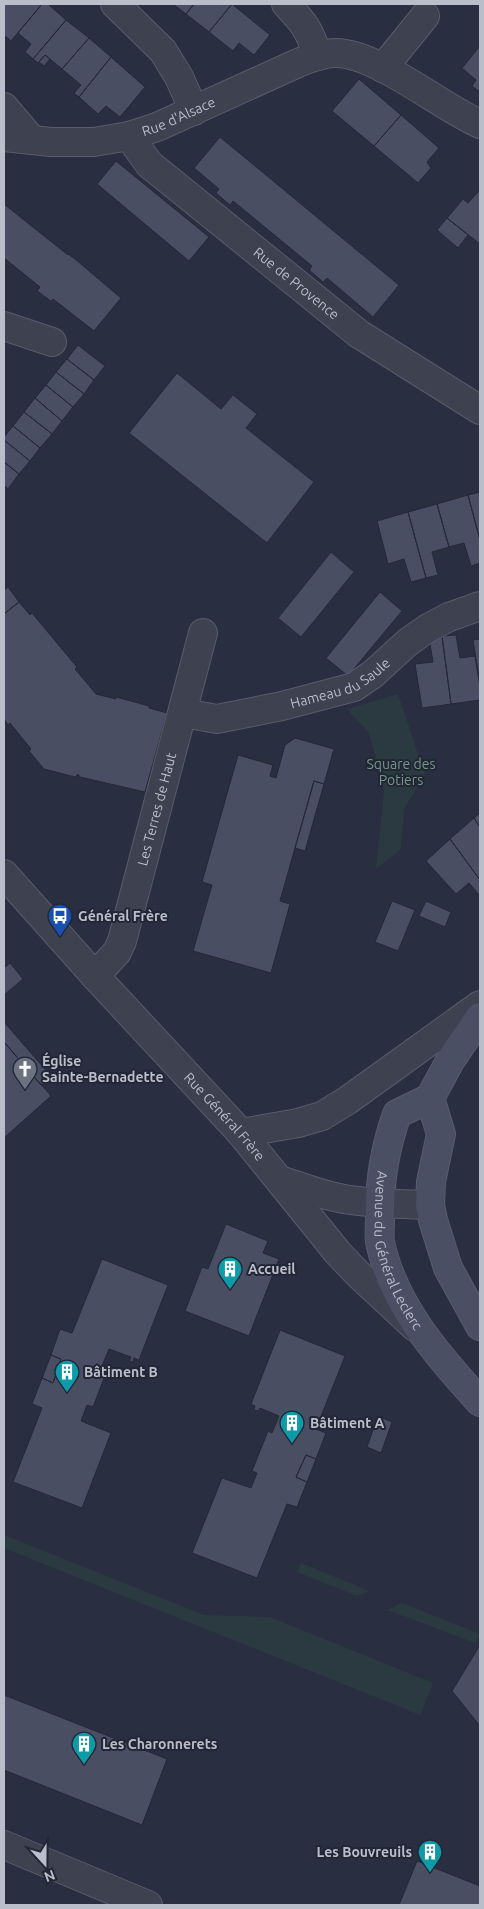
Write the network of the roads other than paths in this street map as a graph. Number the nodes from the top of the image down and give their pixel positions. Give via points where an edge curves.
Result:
1 (115, 4) edge
2 (286, 4) edge
3 (425, 16) dead end
4 (317, 56) junction
5 (383, 68) junction
6 (4, 107) edge
7 (194, 111) junction
8 (480, 124) edge
9 (129, 136) junction
10 (4, 137) edge
11 (32, 140) junction
12 (4, 326) edge
13 (52, 342) dead end
14 (480, 410) edge
15 (480, 606) edge
16 (203, 634) dead end
17 (183, 713) junction
18 (4, 874) edge
19 (94, 976) junction
20 (480, 1004) edge
21 (480, 1017) edge
22 (430, 1098) junction
23 (241, 1133) junction
24 (280, 1180) junction
25 (379, 1203) junction
26 (430, 1204) junction
27 (480, 1326) edge
28 (430, 1342) junction
29 (478, 1394) edge
30 (4, 1845) edge
31 (148, 1905) edge

1 - 7 street via 163,51
2 - 4 street via 306,26
3 - 5 street
4 - 5 street, Rue d'Alsace via 351,54
4 - 7 street, Rue d'Alsace
5 - 8 street, Rue d'Alsace
6 - 11 street
7 - 9 street, Rue d'Alsace
9 - 11 street, Rue d'Alsace via 94,142
9 - 14 street, Rue de Provence via 149,164 359,334
10 - 11 street, Rue d'Alsace
12 - 13 street
15 - 17 street, Hameau du Saule via 428,628 354,687 217,719
16 - 17 street, Les Terres de Haut
17 - 19 street, Les Terres de Haut via 122,941 117,952
18 - 19 street, Rue Général Frère
19 - 23 street, Rue Général Frère
20 - 23 street via 322,1116
21 - 22 main road
22 - 25 main road, Avenue du Général Leclerc via 397,1114 384,1154
22 - 26 main road via 441,1134
23 - 24 street, Rue Général Frère
24 - 25 street via 317,1193
24 - 28 street, Rue Général Frère via 345,1260
25 - 26 street
25 - 28 main road, Avenue du Général Leclerc via 380,1240 390,1272 413,1320
26 - 27 main road via 448,1268
28 - 29 main road, Avenue du Général Leclerc
30 - 31 street

